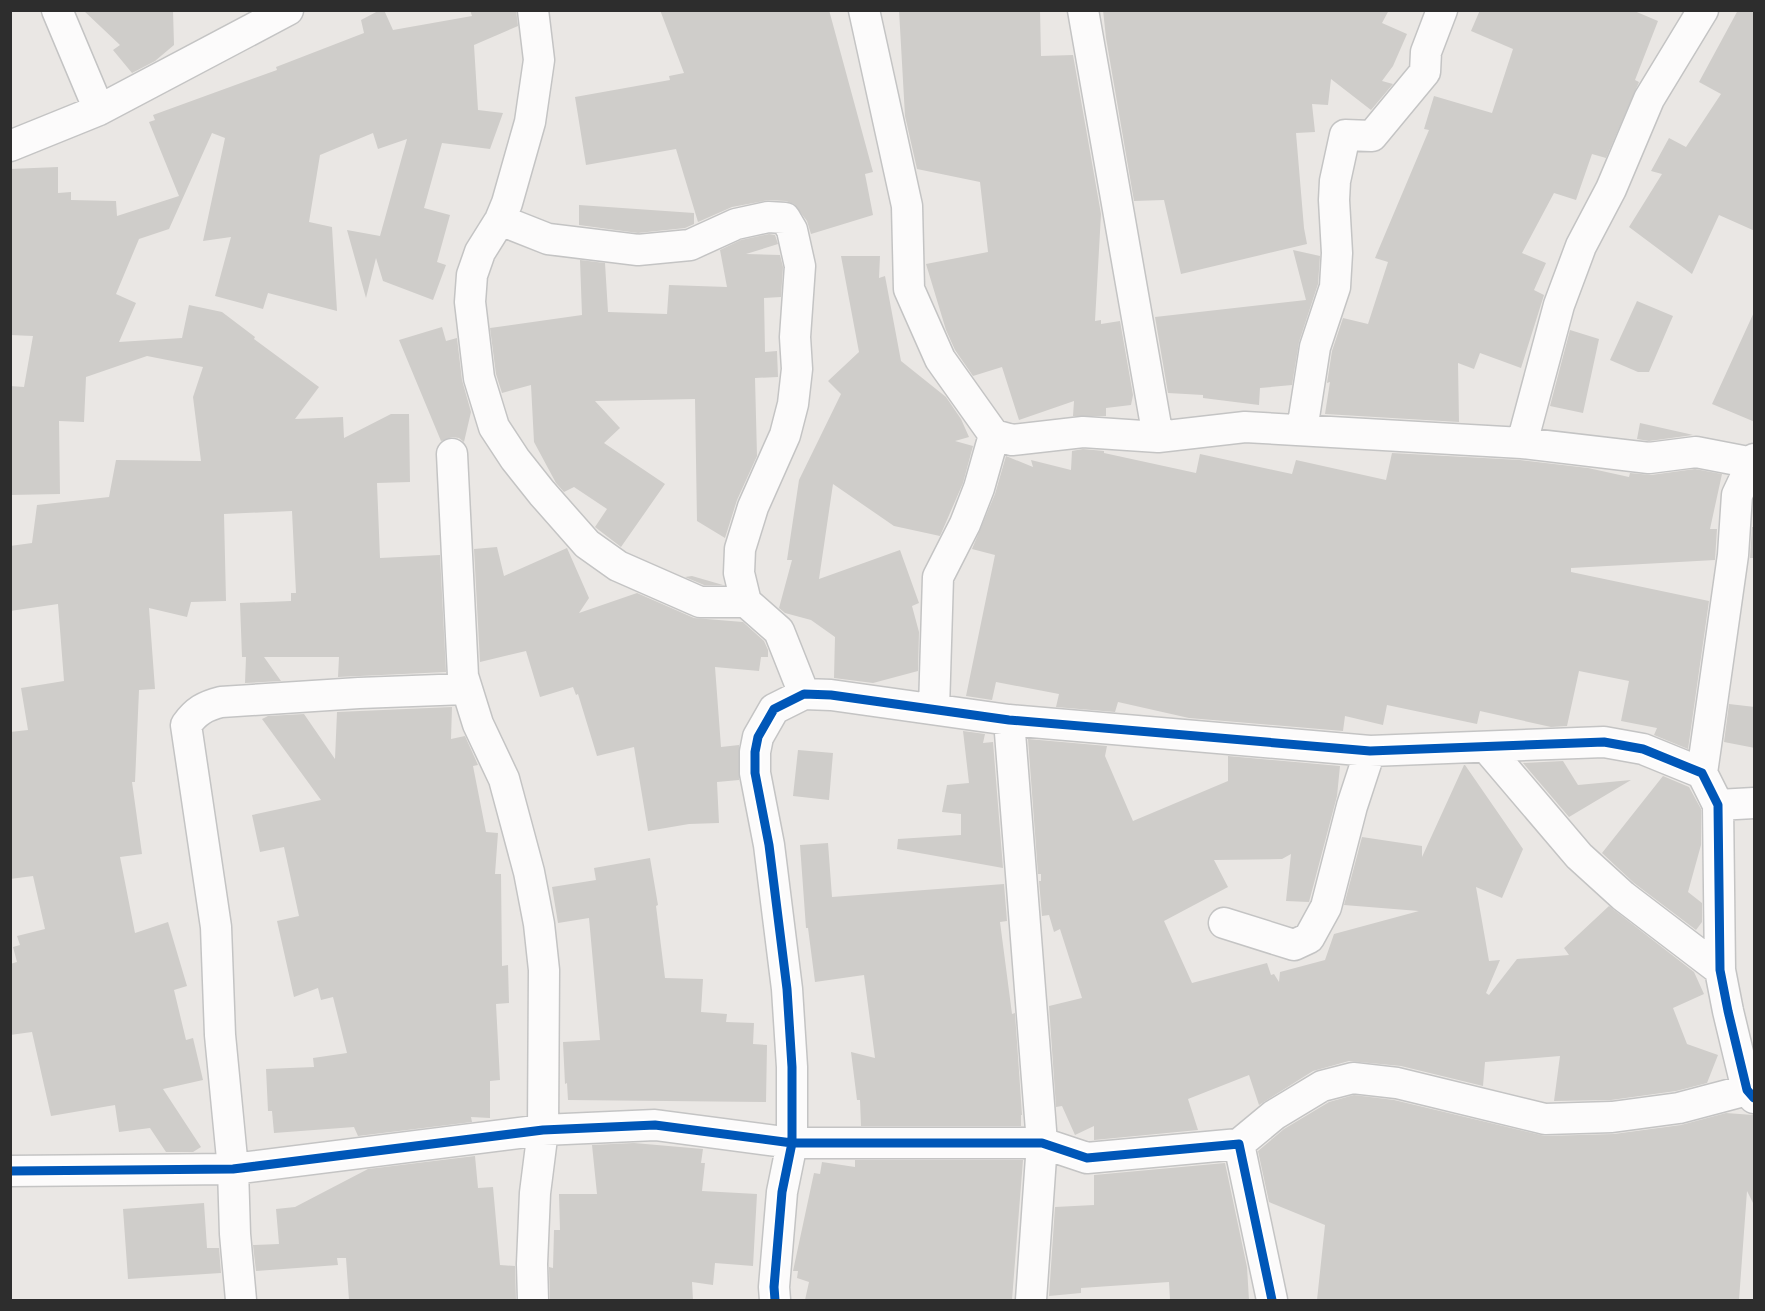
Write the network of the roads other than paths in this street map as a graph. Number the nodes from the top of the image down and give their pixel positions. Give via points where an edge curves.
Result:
1 (57, 10) edge
2 (288, 10) edge
3 (533, 10) edge
4 (864, 10) edge
5 (1083, 10) edge
6 (1442, 10) edge
7 (1702, 10) edge
8 (99, 110) junction
9 (10, 146) edge
10 (500, 220) junction
11 (1302, 430) junction
12 (994, 435) junction
13 (1158, 437) junction
14 (1522, 443) junction
15 (452, 453) dead end
16 (1754, 461) edge
17 (746, 602) junction
18 (466, 690) junction
19 (804, 694) junction
20 (934, 710) junction
21 (1009, 720) junction
22 (1487, 748) junction
23 (1370, 751) junction
24 (1702, 773) junction
25 (1755, 803) edge
26 (1718, 805) junction
27 (1224, 923) dead end
28 (1720, 970) junction
29 (1751, 1094) edge
30 (543, 1130) junction
31 (792, 1143) junction
32 (1042, 1143) junction
33 (1239, 1143) junction
34 (233, 1169) junction
35 (10, 1171) edge
36 (241, 1300) edge
37 (533, 1300) edge
38 (775, 1300) edge
39 (1031, 1300) edge
40 (1272, 1300) edge

1 - 8 street
2 - 8 street
3 - 10 street via 539,60 530,122
4 - 12 street via 907,206 909,289 940,359
5 - 13 street
6 - 11 street via 1426,52 1425,72 1372,136 1345,135 1335,181 1335,287 1315,348
7 - 14 street via 1649,99 1611,189 1581,246 1559,305
8 - 9 street
10 - 17 street via 480,252 472,275 470,302 479,378 494,427 542,493 587,544 618,566 700,602
10 - 17 street via 548,239 638,250 690,245 736,224 768,217 785,218 792,230 800,266 797,369 785,435 740,549 739,573
11 - 13 street via 1245,427
11 - 14 street
12 - 13 street via 1012,440 1083,432
12 - 20 street via 965,524 938,577
14 - 16 street via 1649,458 1696,452
15 - 18 street via 462,676
16 - 24 street via 1737,495 1733,555
17 - 19 street via 779,631
18 - 30 street via 504,779 539,924 544,970
18 - 34 street via 221,702 195,713 186,725 216,927 220,1035
19 - 20 street
19 - 31 street via 774,709 758,737 755,752 787,989
20 - 21 street
21 - 23 street
21 - 32 street
22 - 23 street
22 - 24 street via 1604,742 1643,749
22 - 28 street via 1579,856 1623,896
23 - 27 street via 1326,907 1309,938 1294,945
24 - 26 street
25 - 26 street
26 - 28 street
28 - 29 street
29 - 33 street via 1612,1117 1545,1119 1398,1083 1353,1078 1322,1086 1274,1115
30 - 31 street via 655,1125
30 - 34 street
30 - 37 street via 535,1193
31 - 32 street
31 - 38 street via 782,1192
32 - 33 street via 1087,1158
32 - 39 street
33 - 40 street
34 - 35 street
34 - 36 street

